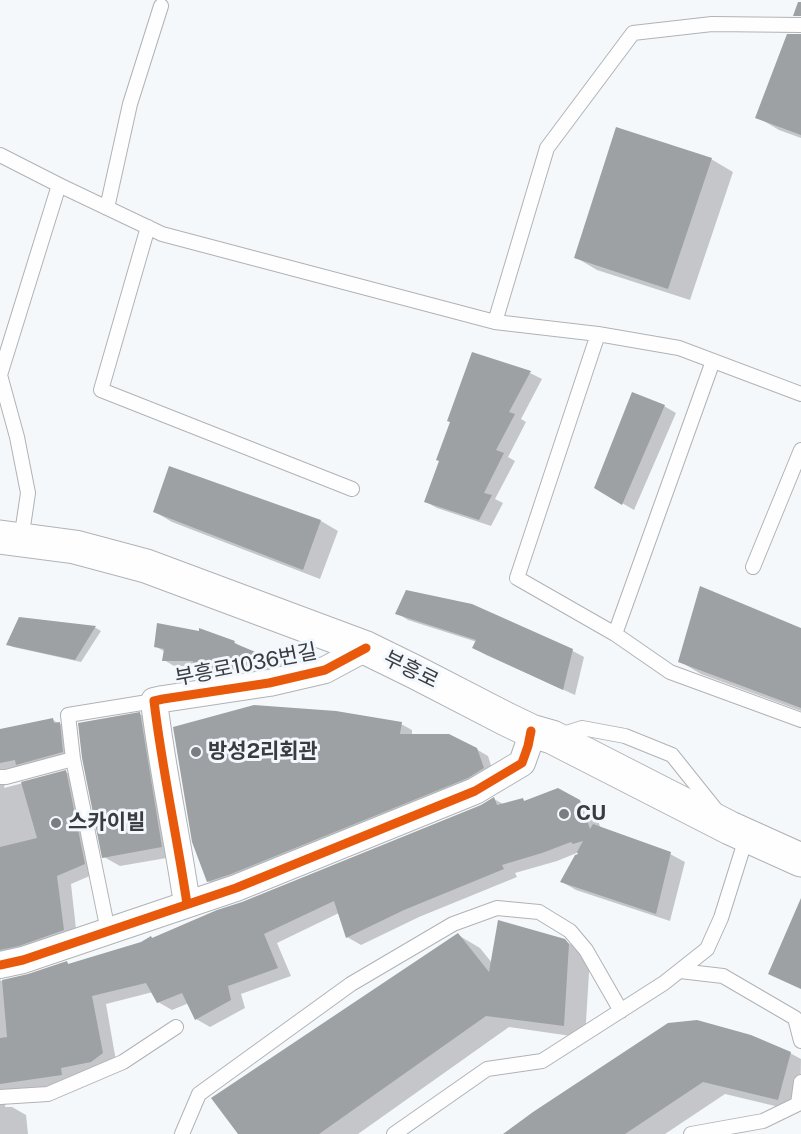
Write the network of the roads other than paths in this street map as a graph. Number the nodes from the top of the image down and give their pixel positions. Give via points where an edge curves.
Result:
1 (161, 6) dead end
2 (801, 25) edge
3 (0, 154) edge
4 (59, 184) junction
5 (107, 208) junction
6 (148, 227) junction
7 (495, 322) junction
8 (598, 334) junction
9 (713, 361) junction
10 (0, 375) edge
11 (801, 394) edge
12 (801, 450) edge
13 (352, 489) dead end
14 (10, 539) edge
15 (753, 567) dead end
16 (615, 634) junction
17 (366, 648) junction
18 (154, 701) junction
19 (801, 720) edge
20 (541, 734) junction
21 (72, 759) junction
22 (0, 777) edge
23 (740, 832) junction
24 (801, 860) edge
25 (187, 904) junction
26 (108, 931) junction
27 (0, 964) edge
28 (680, 971) junction
29 (621, 1011) junction
30 (176, 1027) dead end
31 (801, 1041) edge
32 (801, 1082) edge
33 (0, 1097) edge
34 (182, 1134) edge
35 (394, 1134) edge
36 (691, 1134) edge

1 - 5 lane via 130,104
2 - 7 lane via 712,24 633,33 547,148
3 - 4 lane
4 - 5 lane
4 - 10 lane
5 - 6 lane
6 - 7 lane via 162,234
6 - 13 lane via 101,390
7 - 8 lane
8 - 9 lane via 679,348
8 - 16 lane via 517,578
9 - 11 lane
9 - 16 lane
10 - 14 lane via 28,493
12 - 15 lane
14 - 17 main road, 부흥로 via 75,547 146,566
16 - 19 lane via 670,672
17 - 18 street, 부흥로1036번길 via 326,670
17 - 20 main road, 부흥로
18 - 21 lane, 부흥로1036번길 via 68,715
18 - 25 street, 부흥로1036번길
20 - 23 main road, 부흥로
20 - 25 street via 528,746 522,763 475,791 236,888
21 - 22 lane
21 - 26 lane, 부흥로1036번길
23 - 24 main road, 부흥로
23 - 28 lane via 742,851 721,918 707,949
25 - 26 street
26 - 27 street
28 - 29 lane
28 - 31 lane via 723,976 775,1006 795,1018
29 - 34 lane via 586,950 570,931 539,912 497,908 453,924 351,984 199,1094
29 - 35 lane via 542,1061 487,1069
30 - 33 lane via 123,1062 48,1094
32 - 36 lane via 798,1104 763,1121

